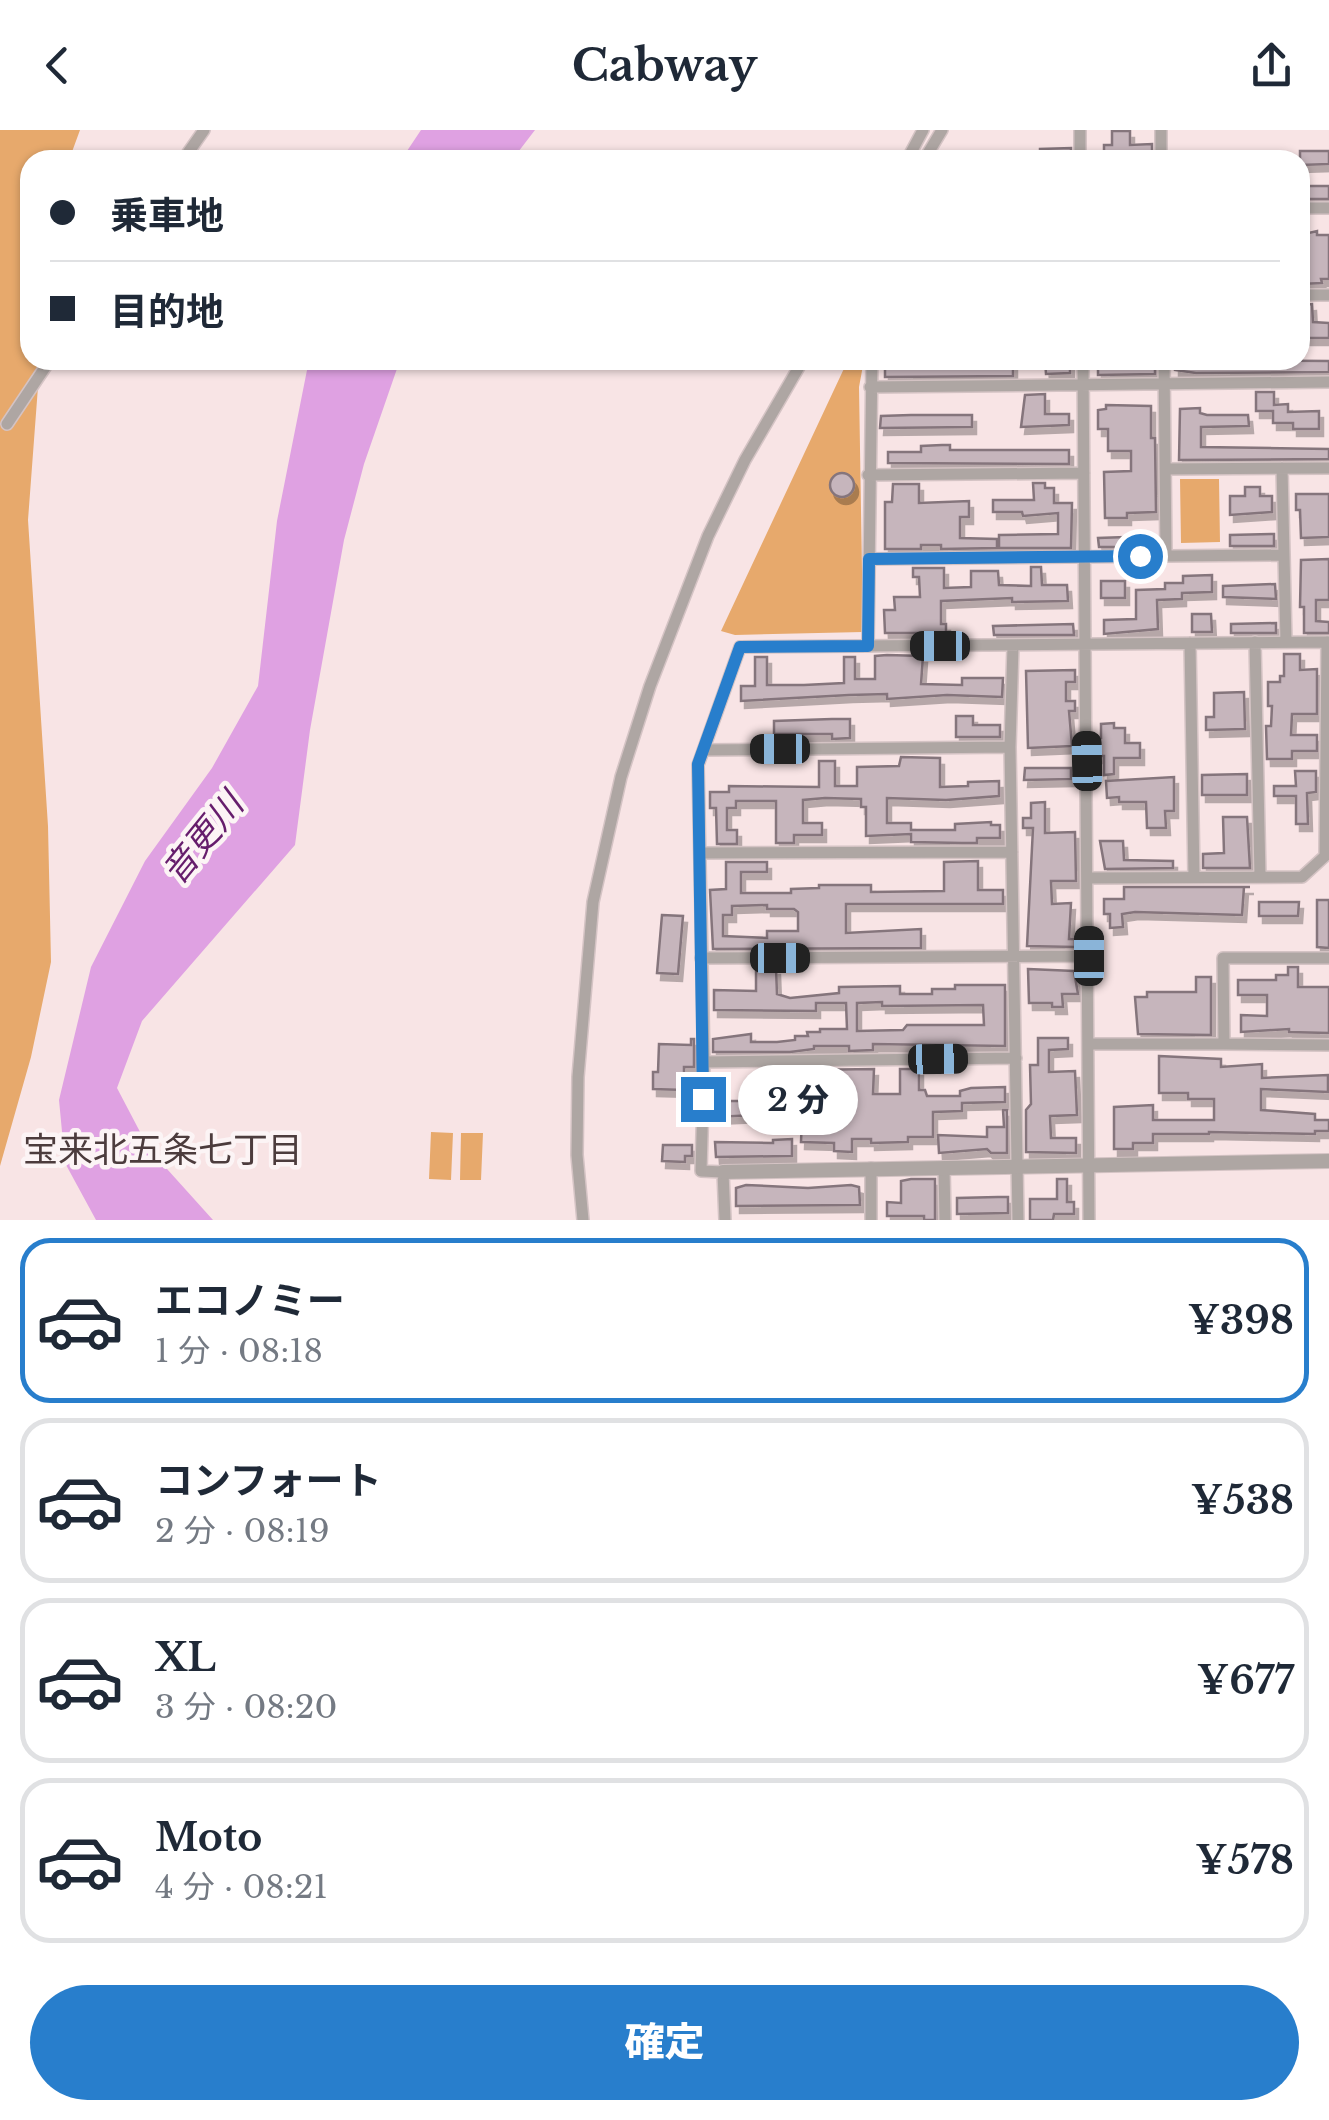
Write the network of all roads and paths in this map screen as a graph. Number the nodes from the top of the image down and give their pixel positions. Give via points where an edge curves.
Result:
1 (43, 370) edge
2 (797, 370) edge
3 (871, 370) edge
4 (1084, 370) edge
5 (1164, 370) edge
6 (1329, 382) edge
7 (1164, 384) junction
8 (1084, 385) junction
9 (870, 387) junction
10 (8, 424) dead end
11 (1282, 468) junction
12 (1329, 468) edge
13 (1165, 469) junction
14 (1084, 474) junction
15 (868, 475) junction
16 (1284, 555) junction
17 (1166, 556) junction
18 (1086, 557) junction
19 (869, 559) junction
20 (1255, 642) junction
21 (1286, 642) junction
22 (1328, 642) edge
23 (1190, 643) junction
24 (1085, 644) junction
25 (868, 646) junction
26 (1013, 646) junction
27 (1010, 747) junction
28 (704, 750) junction
29 (1328, 787) edge
30 (1012, 852) junction
31 (701, 854) junction
32 (1260, 876) junction
33 (1194, 877) junction
34 (1088, 878) junction
35 (1015, 956) junction
36 (1089, 956) junction
37 (702, 958) junction
38 (1329, 958) edge
39 (1088, 1044) junction
40 (1224, 1044) junction
41 (1329, 1045) edge
42 (1016, 1058) junction
43 (704, 1062) junction
44 (1329, 1162) edge
45 (1088, 1165) junction
46 (1018, 1166) junction
47 (944, 1167) junction
48 (870, 1168) junction
49 (723, 1172) junction
50 (582, 1220) edge
51 (725, 1220) edge
52 (871, 1220) edge
53 (945, 1220) edge
54 (1018, 1220) edge
55 (1089, 1220) edge

1 - 10 street
2 - 50 street via 708,536 621,777 594,902 580,1053
3 - 9 street
4 - 8 street
5 - 7 street
6 - 7 street
7 - 8 street
7 - 13 street
8 - 9 street
8 - 14 street
9 - 15 street
11 - 12 street
11 - 13 street
11 - 16 street
13 - 17 street
14 - 15 street
14 - 18 street
15 - 19 street
16 - 17 street
16 - 21 street
17 - 18 street
18 - 19 street
18 - 24 street
19 - 25 street
20 - 21 street
20 - 23 street
20 - 32 street
21 - 22 street
22 - 29 street
23 - 24 street
23 - 33 street
24 - 26 street
24 - 34 street
25 - 26 street
25 - 28 street via 740,647
26 - 27 street
27 - 28 street
27 - 30 street
28 - 31 street via 698,764
29 - 32 street via 1325,856 1302,877
30 - 31 street
30 - 35 street
31 - 37 street
32 - 33 street
33 - 34 street
34 - 36 street
35 - 36 street
35 - 37 street
35 - 42 street
36 - 39 street
37 - 43 street
38 - 40 street via 1224,958
39 - 40 street
39 - 45 street
40 - 41 street
42 - 43 street
42 - 46 street
43 - 49 street via 701,1172
44 - 45 street
45 - 46 street
45 - 55 street
46 - 47 street
46 - 54 street
47 - 48 street
47 - 53 street
48 - 49 street
48 - 52 street
49 - 51 street

